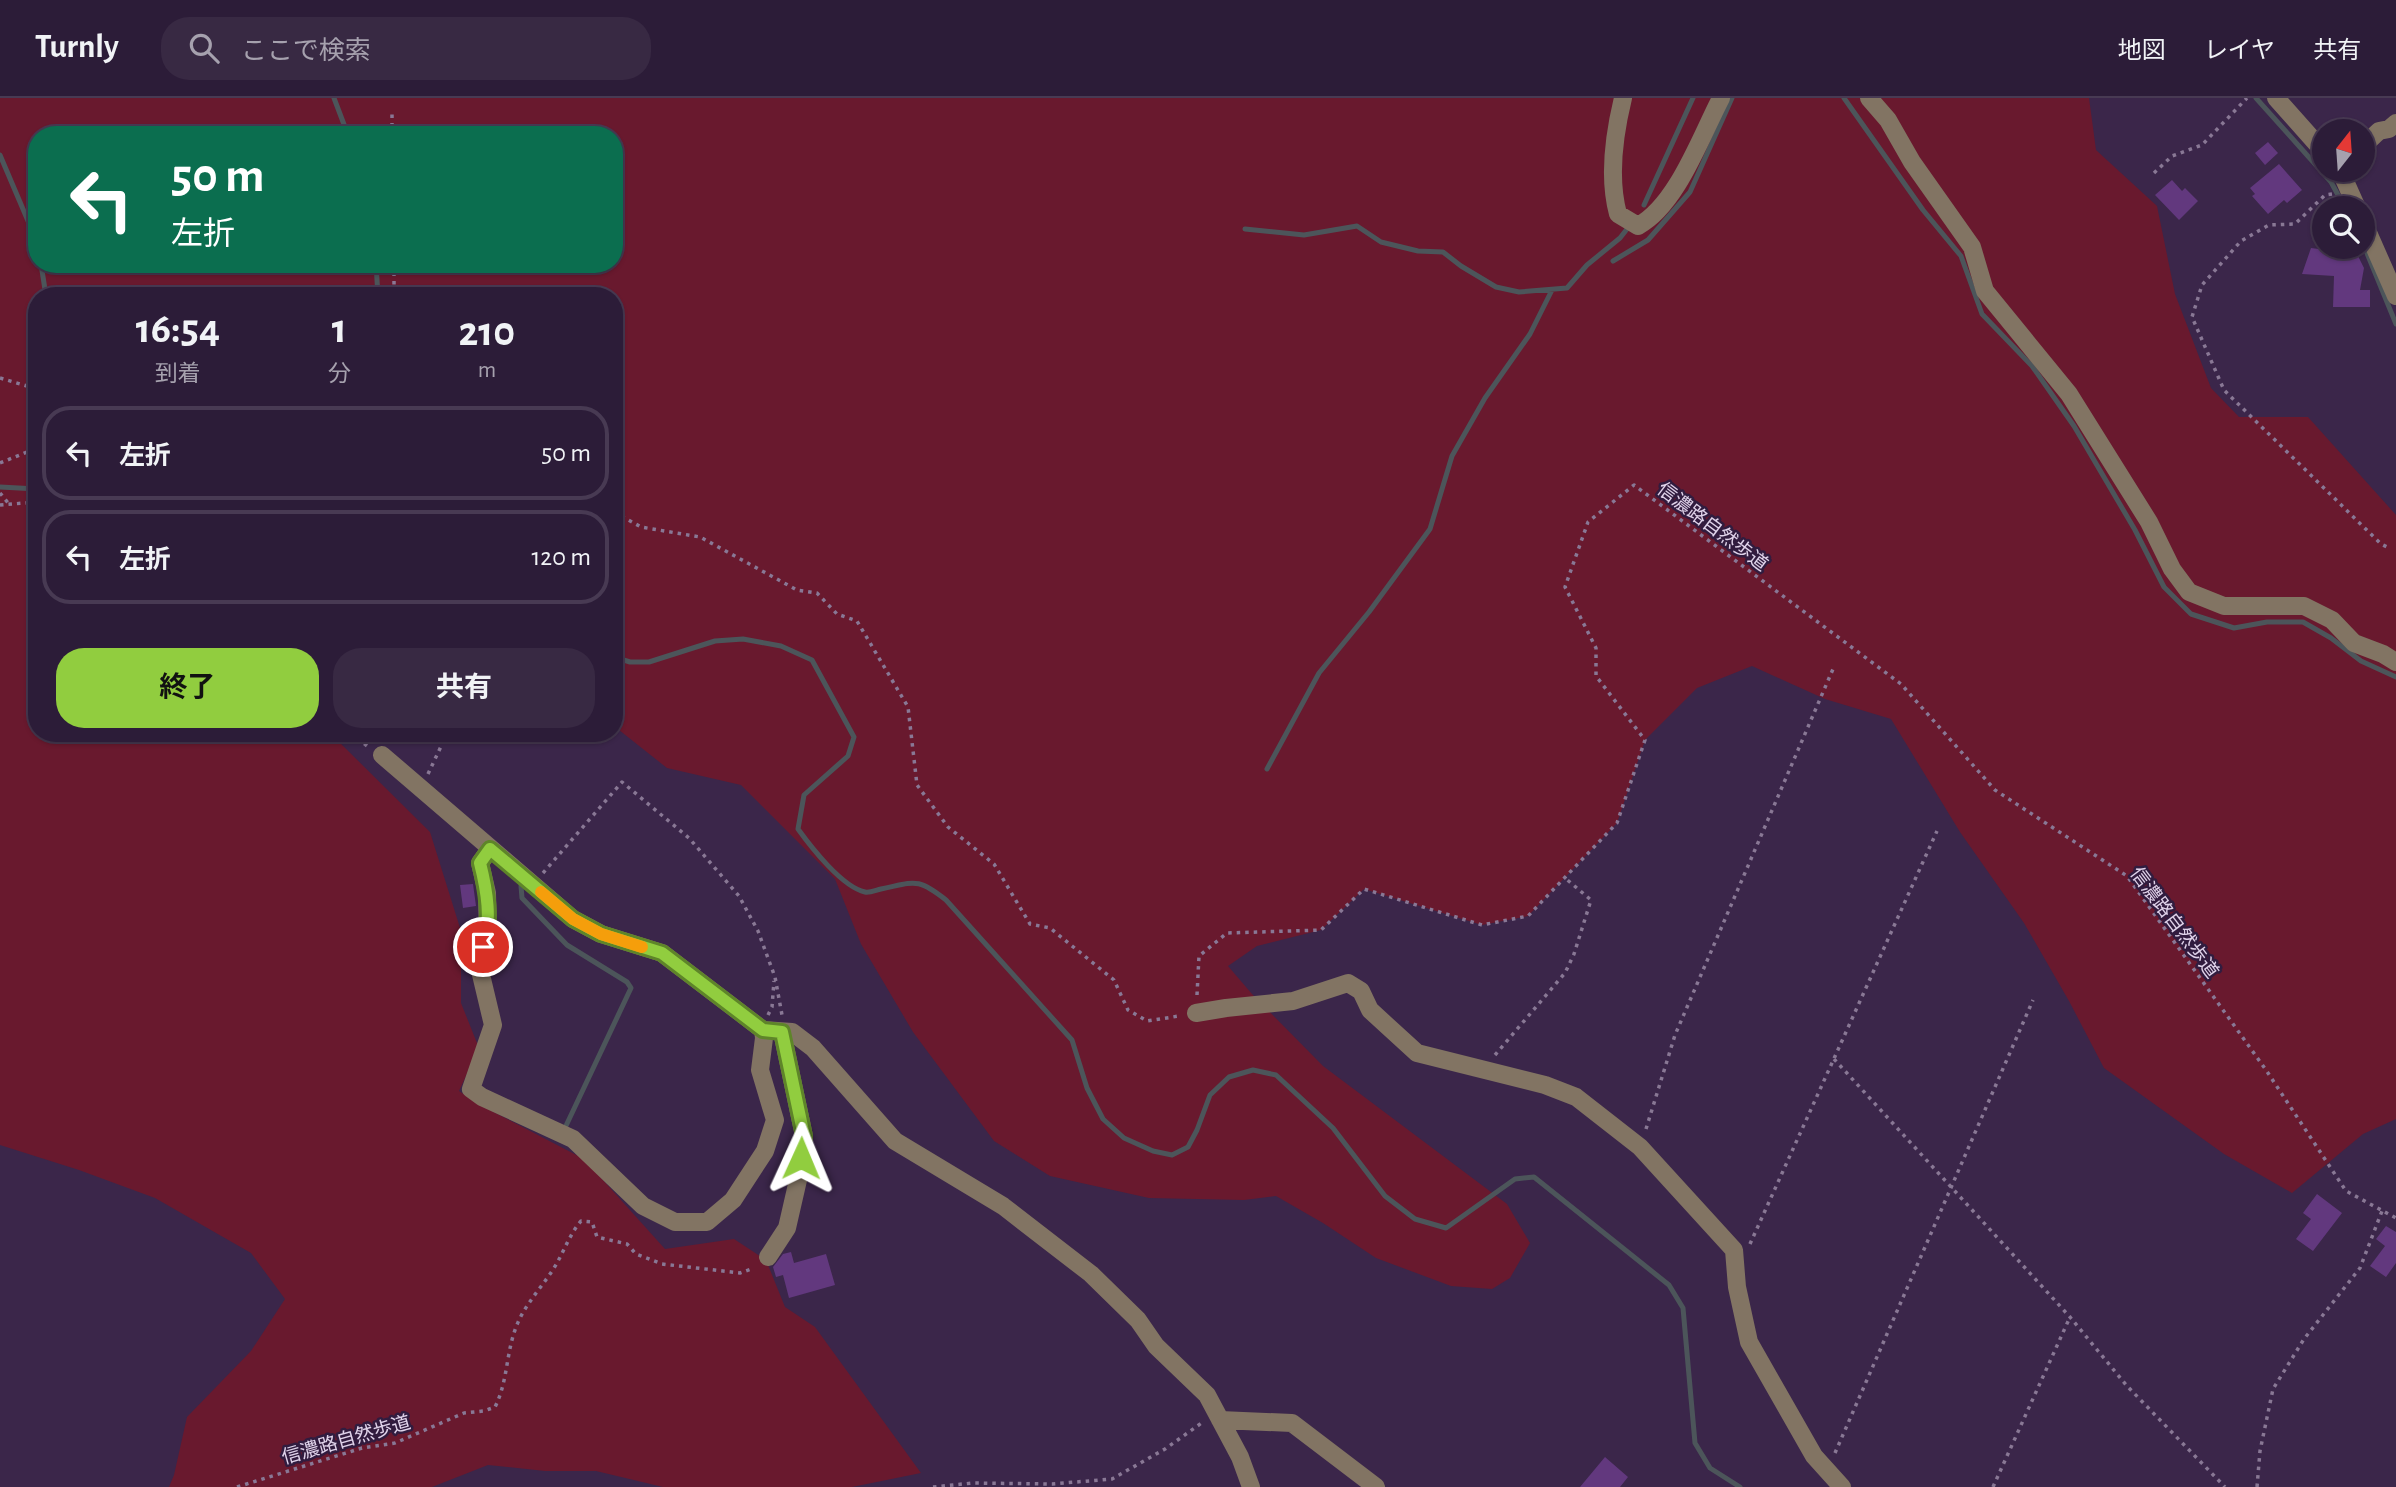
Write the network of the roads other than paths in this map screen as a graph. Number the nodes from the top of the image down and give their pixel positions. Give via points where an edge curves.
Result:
1 (1623, 98) edge
2 (1721, 98) edge
3 (1869, 98) edge
4 (2276, 98) edge
5 (2396, 122) edge
6 (2375, 135) edge
7 (2312, 138) edge
8 (2375, 248) edge
9 (2396, 296) edge
10 (2396, 662) edge
11 (382, 755) dead end
12 (490, 849) junction
13 (1196, 1013) road end
14 (763, 1030) junction
15 (787, 1032) junction
16 (768, 1256) dead end
17 (1218, 1416) junction
18 (1251, 1487) edge
19 (1376, 1487) edge
20 (1842, 1487) edge

1 - 2 street via 1615,131 1614,199 1618,214 1638,226 1651,219 1685,172
3 - 10 street via 1972,247 1985,291 2068,394 2189,592 2224,607 2304,606 2332,620 2354,643
4 - 7 street
5 - 6 street
8 - 9 street
11 - 12 street
12 - 14 street via 582,925 662,953
12 - 14 street via 480,863 487,892 488,933 478,962 493,1025 471,1089 573,1139 643,1206 675,1222 706,1222 733,1200 765,1151 775,1120 760,1070
13 - 20 street via 1293,1001 1348,983 1417,1053 1576,1097 1640,1147 1734,1250 1749,1342 1814,1456
14 - 15 street
15 - 16 street via 804,1136 787,1228
15 - 17 street via 813,1048 895,1141 1003,1206 1091,1274 1207,1395
17 - 18 street
17 - 19 street via 1292,1423

